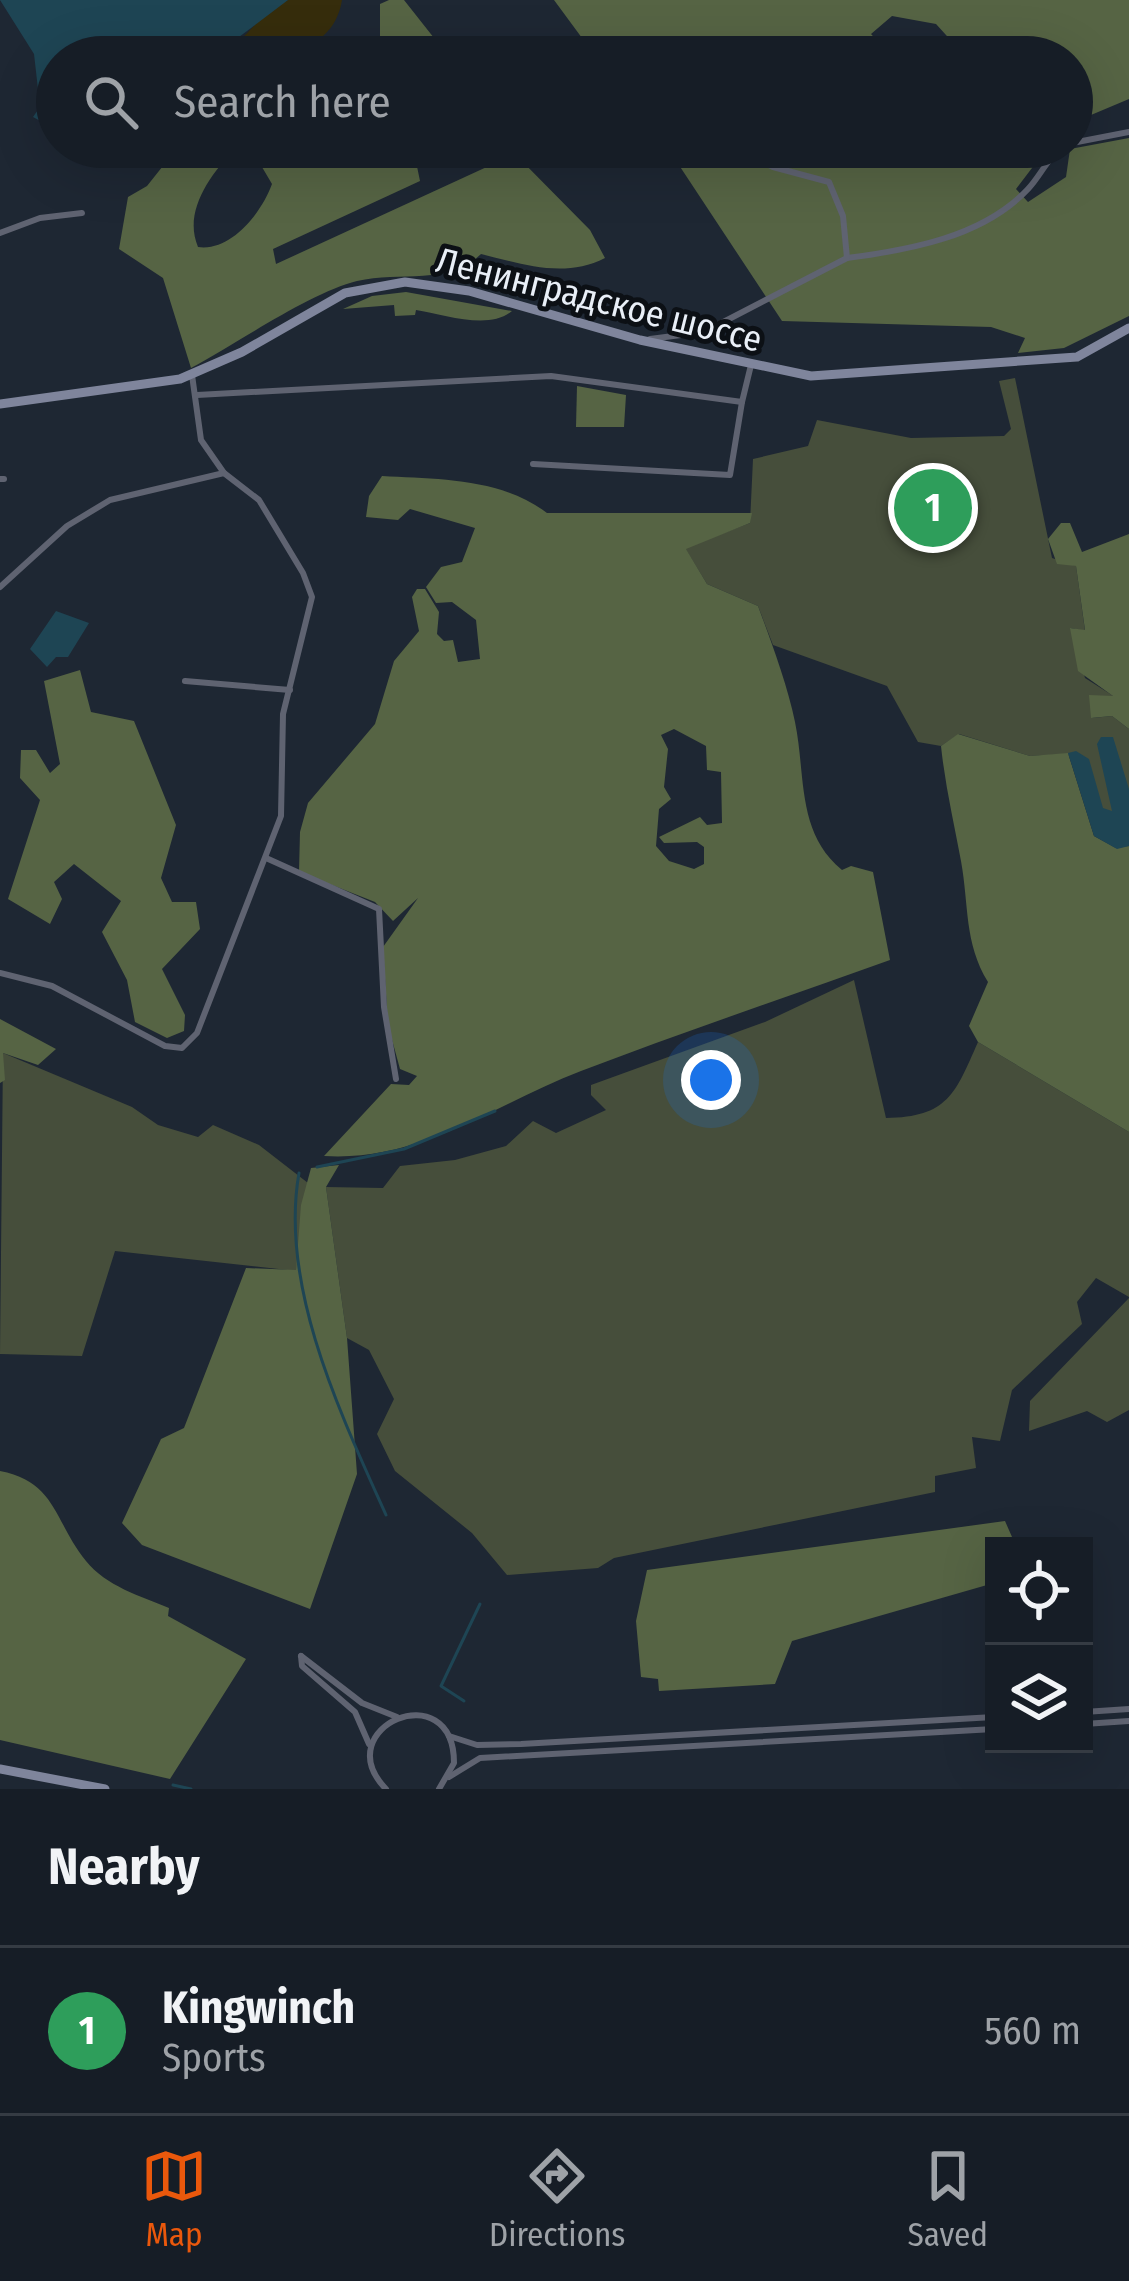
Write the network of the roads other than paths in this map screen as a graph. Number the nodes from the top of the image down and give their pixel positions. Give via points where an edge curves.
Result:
1 (1129, 132) edge
2 (1093, 140) edge
3 (777, 168) edge
4 (1042, 168) edge
5 (82, 213) dead end
6 (0, 233) edge
7 (847, 258) junction
8 (1129, 328) edge
9 (640, 340) junction
10 (751, 365) junction
11 (192, 375) junction
12 (197, 395) junction
13 (742, 402) junction
14 (0, 404) edge
15 (533, 464) dead end
16 (224, 473) junction
17 (0, 587) edge
18 (185, 681) dead end
19 (290, 690) junction
20 (266, 858) junction
21 (0, 973) edge
22 (396, 1079) dead end
23 (1129, 1709) edge
24 (1093, 1711) edge
25 (397, 1717) junction
26 (985, 1718) edge
27 (1129, 1721) edge
28 (1093, 1723) edge
29 (985, 1730) edge
30 (449, 1736) junction
31 (370, 1754) junction
32 (0, 1769) edge
33 (449, 1777) junction
34 (384, 1788) edge
35 (104, 1789) edge
36 (439, 1789) edge

1 - 2 street
3 - 7 street via 829,182
4 - 7 street via 1030,187 982,221 906,250
5 - 6 street
7 - 9 street via 704,332
8 - 10 main road, Ленинградское шоссе via 1078,357 1038,362 828,377
9 - 10 main road, Ленинградское шоссе
9 - 11 main road, Ленинградское шоссе via 469,292 384,284 345,293
10 - 13 street
11 - 12 street
11 - 14 main road, Ленинградское шоссе
12 - 13 street via 551,376
12 - 16 street via 201,440
13 - 15 street via 730,475
16 - 17 street via 110,500 67,526
16 - 19 street via 259,500 312,597
18 - 19 street
19 - 20 street via 278,747 281,816
20 - 21 street via 197,1033 182,1048 52,986
20 - 22 street via 380,909
23 - 24 street
25 - 30 street via 432,1719
25 - 31 street via 378,1732
25 - 31 street via 362,1703 301,1656 302,1666 363,1722
26 - 30 street via 521,1744
27 - 28 street
29 - 33 street via 480,1759
30 - 33 street
31 - 34 street
32 - 35 main road
33 - 36 street

